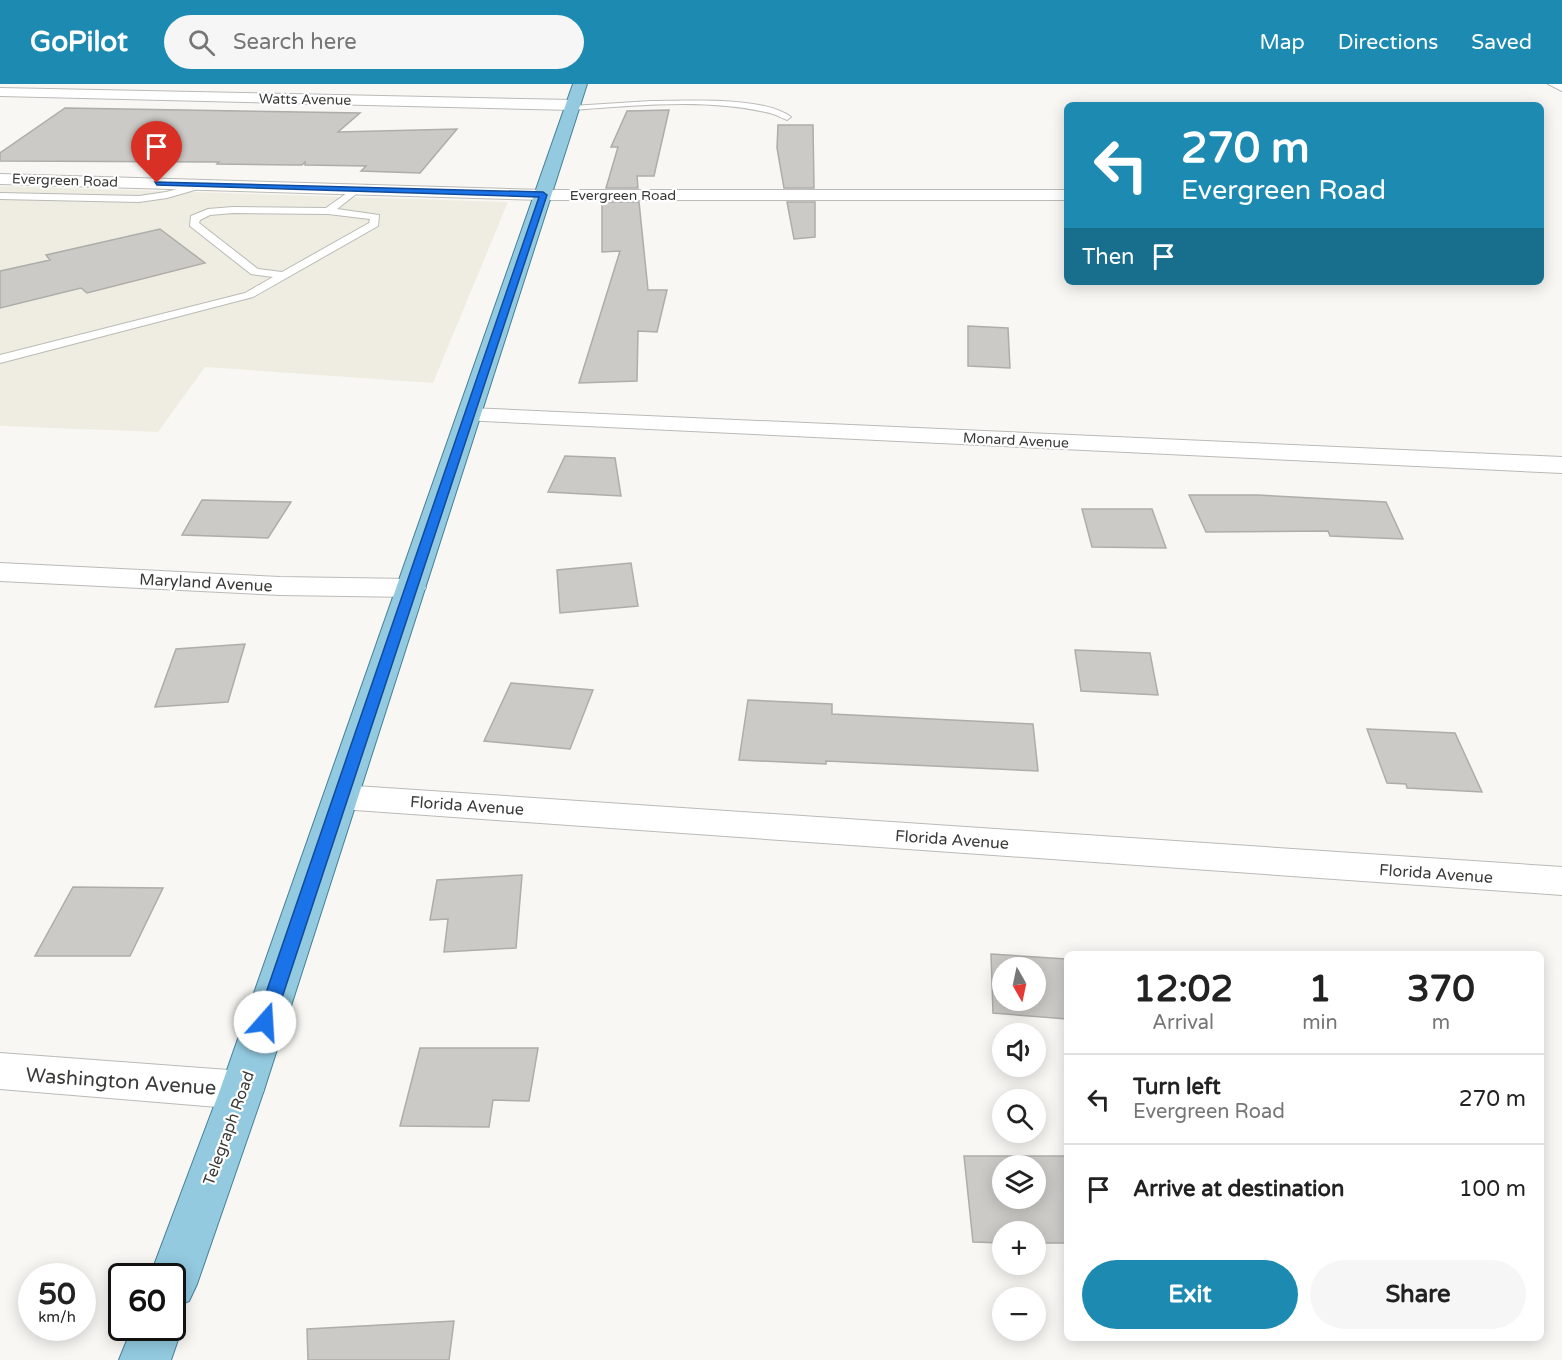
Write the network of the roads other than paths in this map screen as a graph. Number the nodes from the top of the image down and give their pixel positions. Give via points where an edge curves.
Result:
1 (1555, 84) edge
2 (1562, 87) edge
3 (0, 92) edge
4 (575, 99) edge
5 (787, 117) dead end
6 (0, 178) edge
7 (202, 184) junction
8 (357, 189) junction
9 (543, 195) junction
10 (1064, 195) edge
11 (0, 196) edge
12 (328, 211) junction
13 (284, 275) junction
14 (0, 358) edge
15 (470, 415) junction
16 (1562, 465) edge
17 (0, 572) edge
18 (411, 588) junction
19 (341, 797) junction
20 (1562, 882) edge
21 (0, 1071) edge
22 (242, 1090) junction
23 (180, 1263) edge
24 (152, 1341) edge
25 (145, 1360) edge

1 - 2 street
3 - 4 street, Watts Avenue
4 - 5 lane via 746,106 766,108
4 - 9 main road, Telegraph Road
6 - 7 street, Evergreen Road
7 - 8 street, Evergreen Road
7 - 11 lane via 139,199
8 - 9 street, Evergreen Road
8 - 12 lane
9 - 10 street, Evergreen Road
9 - 15 main road, Telegraph Road
12 - 13 lane via 375,217 374,224
12 - 13 lane via 225,211 195,218 194,224 255,272
13 - 14 lane via 249,295
15 - 16 street, Monard Avenue
15 - 18 main road, Telegraph Road
17 - 18 street, Maryland Avenue via 280,586
18 - 19 main road, Telegraph Road
19 - 20 street, Florida Avenue
19 - 22 main road, Telegraph Road
21 - 22 street, Washington Avenue
22 - 23 main road, Telegraph Road
24 - 25 main road

